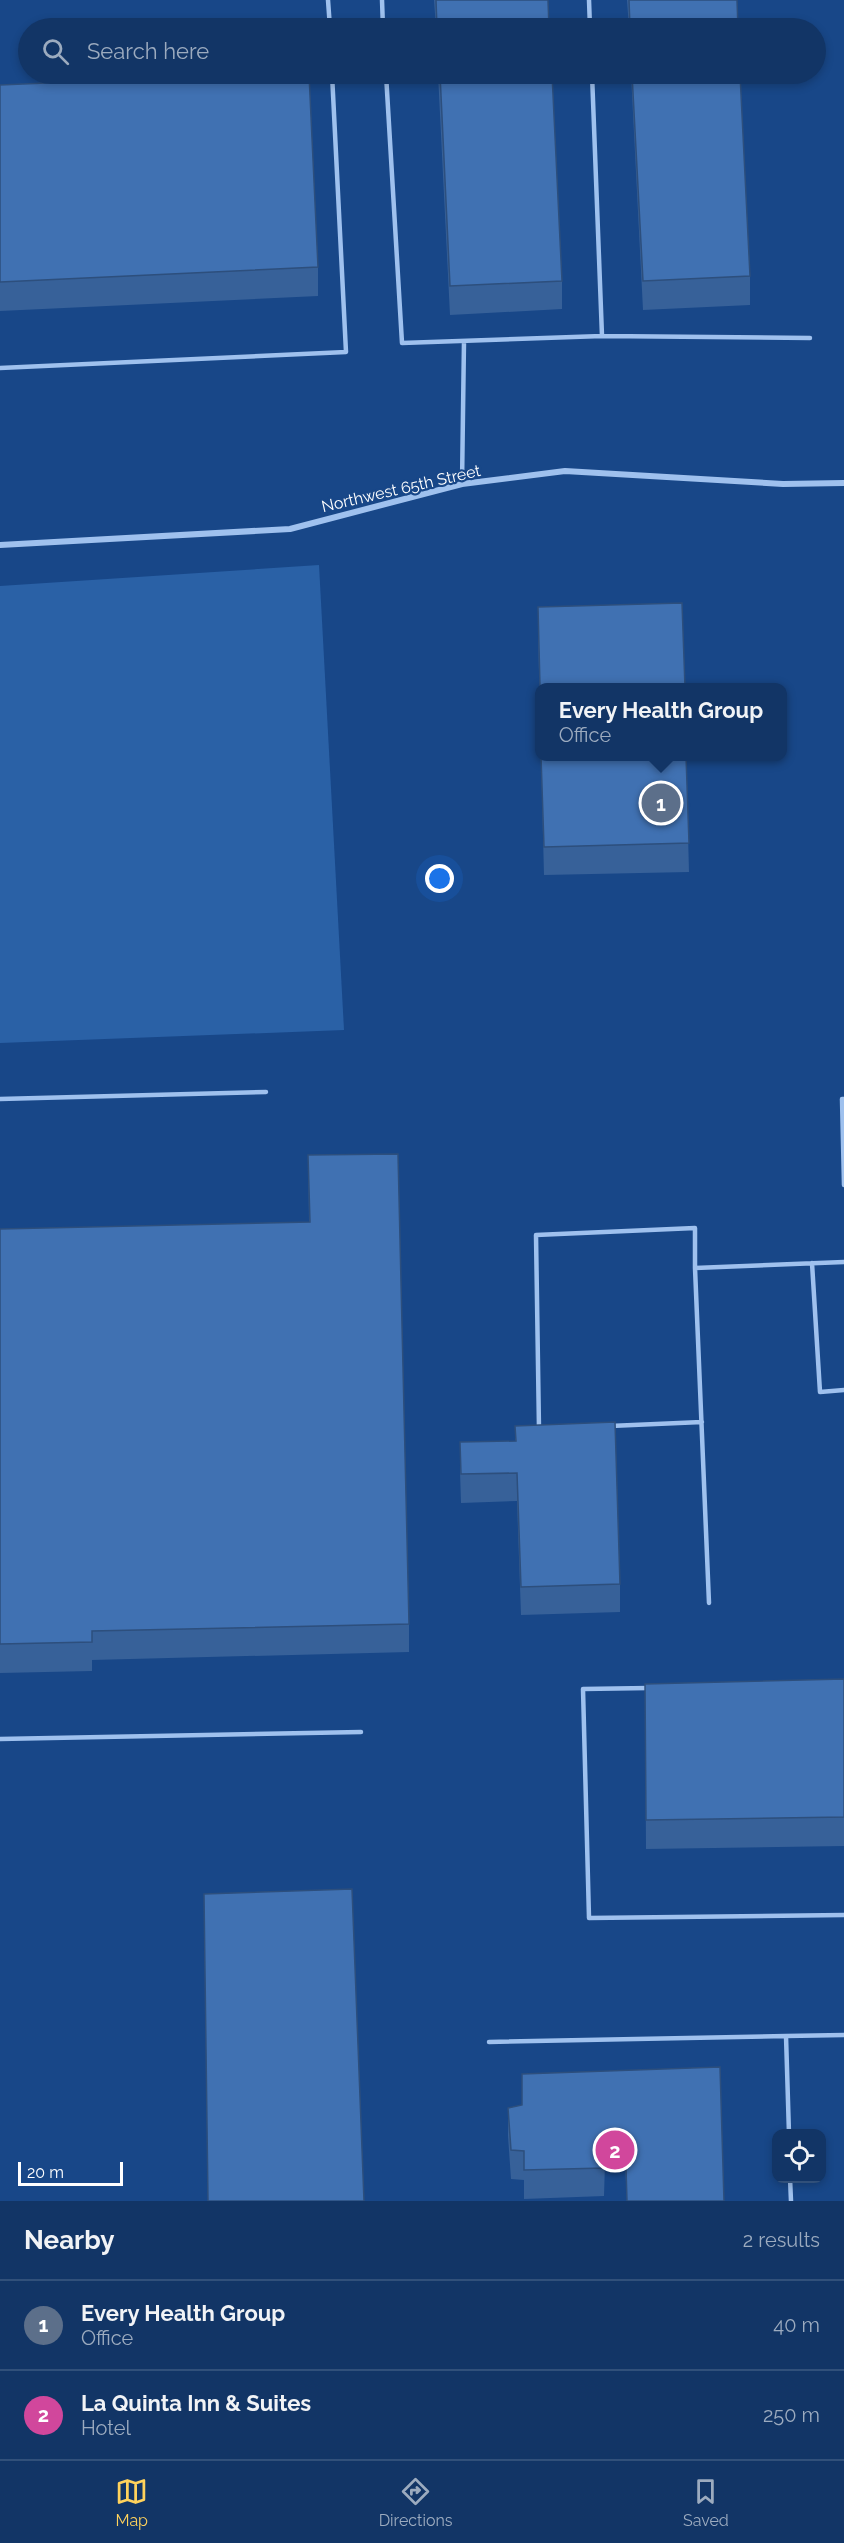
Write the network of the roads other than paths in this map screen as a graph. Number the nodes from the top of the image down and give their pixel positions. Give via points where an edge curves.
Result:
1 (328, 0) edge
2 (382, 0) edge
3 (589, 0) edge
4 (329, 18) edge
5 (383, 18) edge
6 (590, 18) edge
7 (333, 84) edge
8 (387, 84) edge
9 (592, 84) edge
10 (602, 336) junction
11 (810, 338) dead end
12 (464, 341) junction
13 (0, 368) edge
14 (844, 483) edge
15 (462, 484) junction
16 (0, 545) edge
17 (266, 1092) dead end
18 (0, 1098) edge
19 (844, 1099) edge
20 (844, 1185) edge
21 (844, 1262) edge
22 (812, 1263) junction
23 (695, 1268) junction
24 (844, 1390) edge
25 (702, 1422) junction
26 (608, 1426) edge
27 (549, 1428) edge
28 (709, 1604) dead end
29 (654, 1688) edge
30 (361, 1732) dead end
31 (0, 1739) edge
32 (844, 1915) edge
33 (844, 2035) edge
34 (786, 2036) junction
35 (489, 2042) dead end
36 (789, 2129) edge
37 (790, 2183) edge
38 (791, 2201) edge

1 - 4 lane
2 - 5 lane
3 - 6 lane
7 - 13 lane via 346,352
8 - 12 lane via 402,343
9 - 10 lane
10 - 11 lane
10 - 12 lane
12 - 15 lane
14 - 15 street, Northwest 65th Street via 783,484 566,471
15 - 16 street, Northwest 65th Street via 290,529
17 - 18 lane
19 - 20 lane
21 - 22 lane
22 - 23 lane
22 - 24 lane via 820,1392
23 - 25 lane
23 - 27 lane via 695,1228 536,1235 537,1429
25 - 26 lane
25 - 28 lane
29 - 32 lane via 583,1689 589,1918
30 - 31 lane
33 - 34 lane
34 - 35 lane
34 - 36 lane
37 - 38 lane

